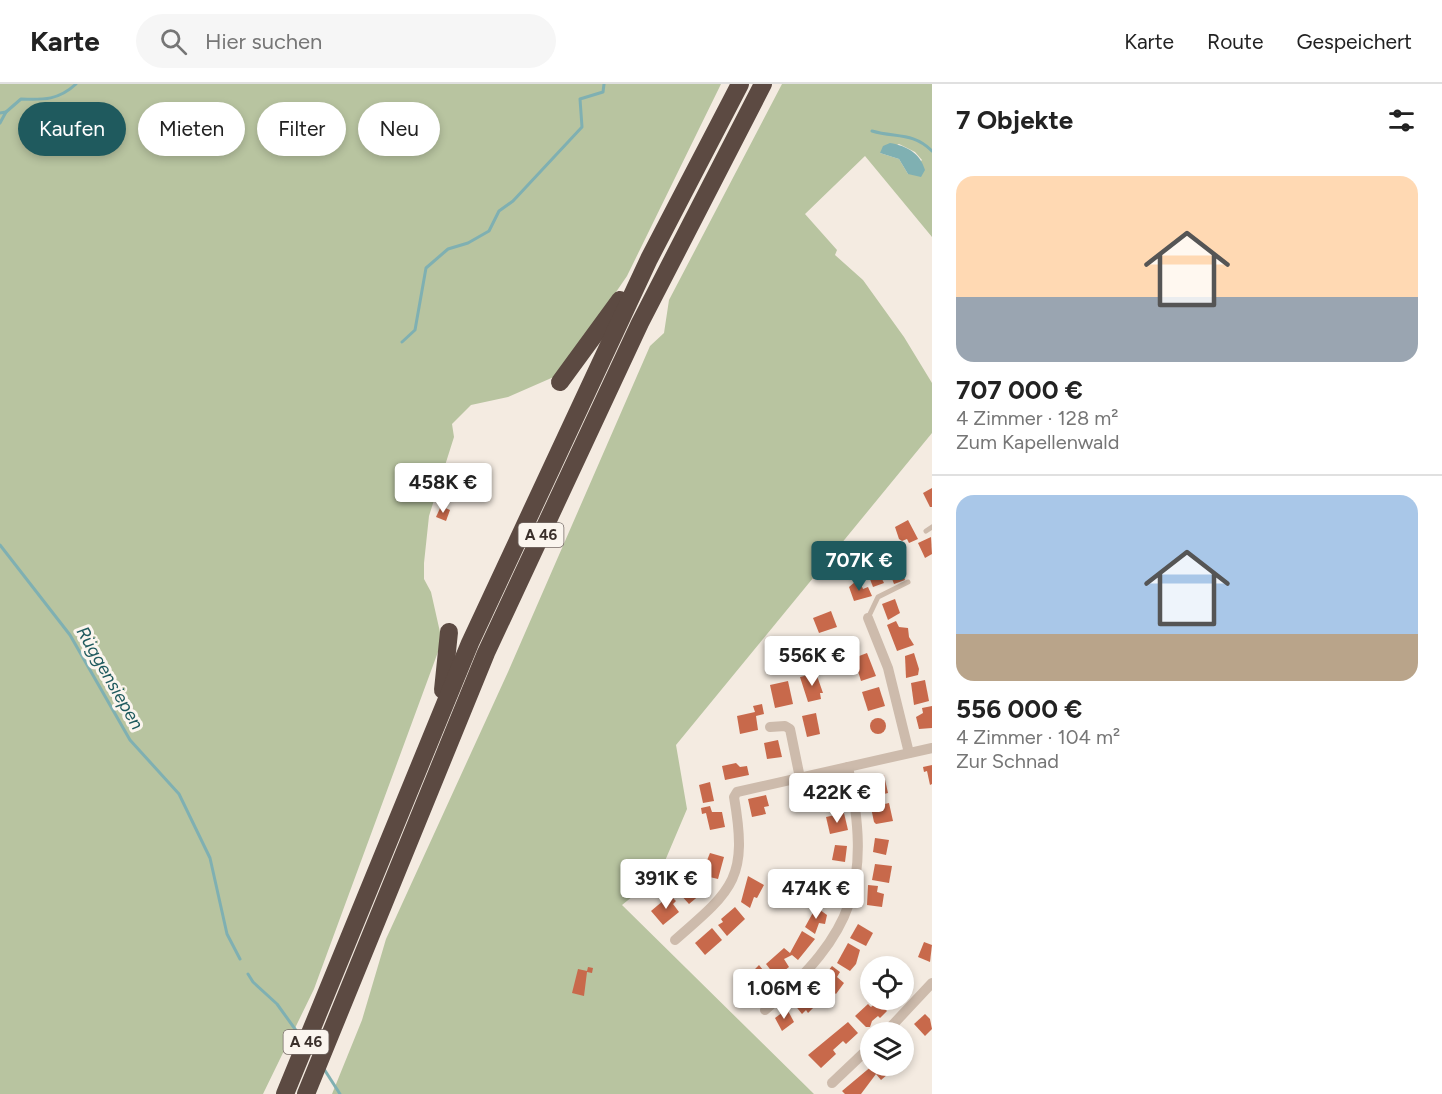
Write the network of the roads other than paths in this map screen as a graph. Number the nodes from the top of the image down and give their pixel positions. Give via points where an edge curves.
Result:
1 (740, 84) edge
2 (763, 84) edge
3 (649, 259) junction
4 (560, 382) dead end
5 (932, 527) edge
6 (926, 531) dead end
7 (908, 582) dead end
8 (868, 618) joint
9 (449, 632) dead end
10 (770, 727) dead end
11 (932, 748) edge
12 (909, 753) junction
13 (848, 766) junction
14 (795, 779) junction
15 (411, 784) junction
16 (675, 940) dead end
17 (932, 983) edge
18 (765, 1010) dead end
19 (895, 1022) edge
20 (860, 1056) edge
21 (832, 1083) dead end
22 (285, 1094) edge
23 (306, 1094) edge

1 - 3 highway, A 46
2 - 23 highway, A 46 via 640,323 486,653
3 - 4 highway
3 - 15 highway, A 46 via 470,642
5 - 6 lane
7 - 8 lane via 878,597
8 - 12 street via 888,668
9 - 15 highway via 445,686 415,758
10 - 14 street via 790,729
11 - 12 street
12 - 13 street
13 - 14 street
13 - 18 street via 860,852 848,908 822,956
14 - 16 street via 737,792 734,797 740,844 732,878 720,901
15 - 22 highway, A 46
17 - 19 street
20 - 21 street

